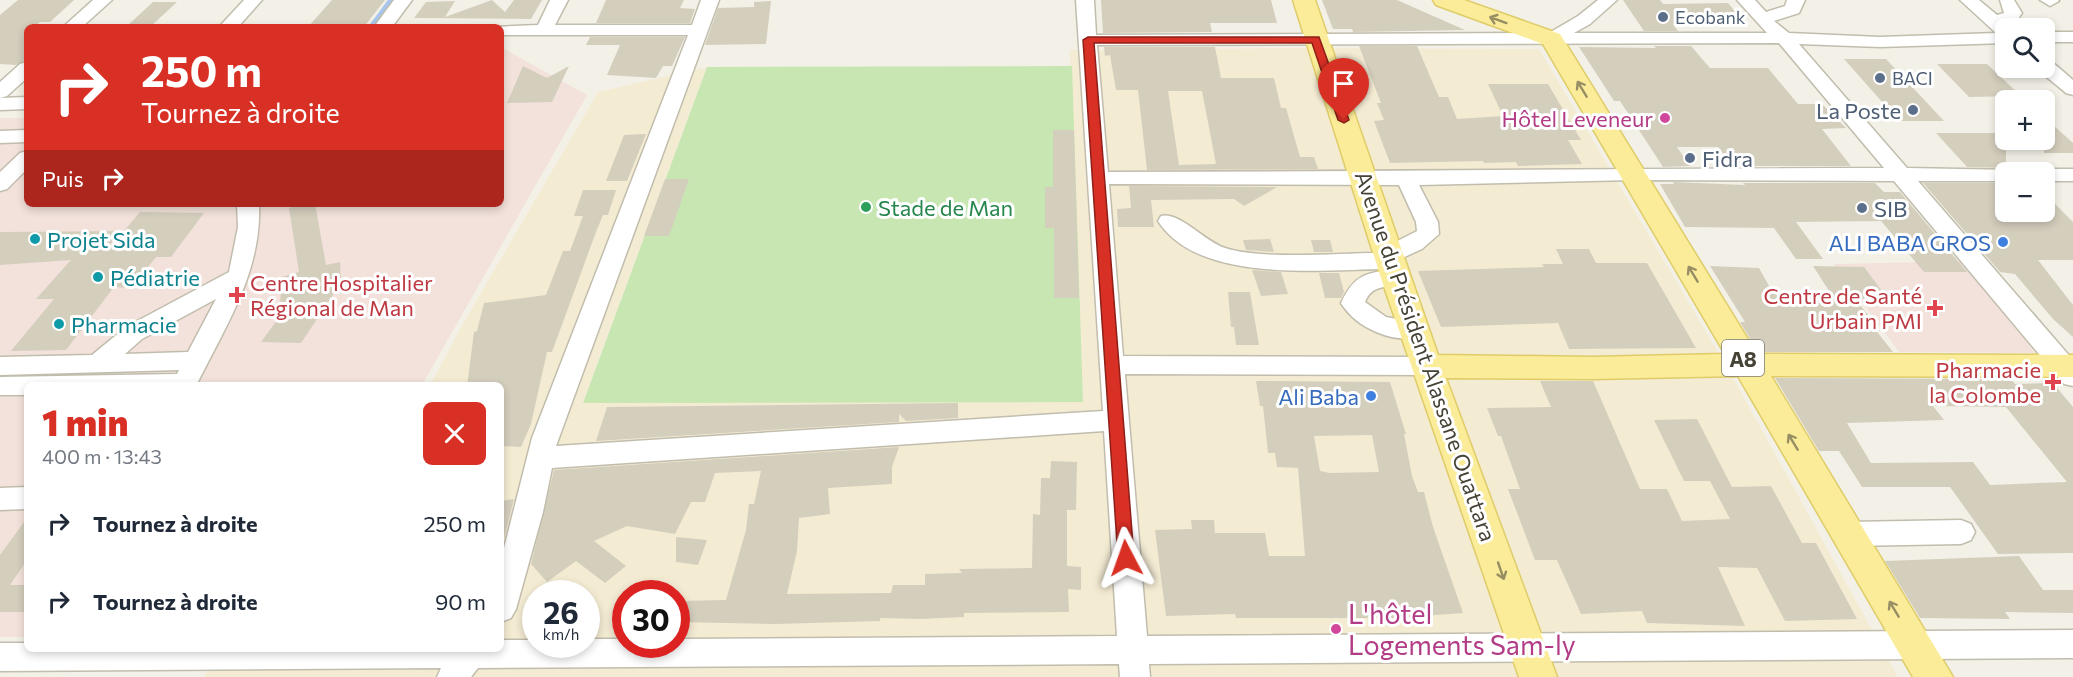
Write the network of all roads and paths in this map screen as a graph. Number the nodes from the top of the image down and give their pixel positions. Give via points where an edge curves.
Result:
1 (103, 0) edge
2 (253, 0) edge
3 (403, 0) edge
4 (560, 0) edge
5 (710, 0) edge
6 (1085, 0) edge
7 (1304, 0) edge
8 (1444, 0) edge
9 (1608, 0) edge
10 (1746, 0) edge
11 (1796, 0) edge
12 (1969, 0) edge
13 (2007, 2) dead end
14 (2010, 18) edge
15 (1762, 19) junction
16 (1995, 23) edge
17 (75, 24) edge
18 (231, 24) edge
19 (385, 24) edge
20 (504, 30) edge
21 (544, 30) junction
22 (698, 30) junction
23 (2055, 37) edge
24 (2073, 37) edge
25 (1785, 38) junction
26 (1995, 38) edge
27 (1552, 39) junction
28 (1088, 40) junction
29 (1316, 40) junction
30 (24, 71) edge
31 (2055, 74) edge
32 (2073, 89) edge
33 (0, 92) edge
34 (0, 104) edge
35 (24, 104) edge
36 (24, 136) edge
37 (0, 137) edge
38 (24, 160) edge
39 (1633, 174) junction
40 (1899, 175) junction
41 (1995, 175) edge
42 (2055, 175) edge
43 (2073, 175) edge
44 (1098, 178) junction
45 (1406, 179) junction
46 (1365, 180) junction
47 (0, 184) edge
48 (248, 207) edge
49 (1169, 221) dead end
50 (1391, 265) junction
51 (239, 276) junction
52 (1415, 330) junction
53 (195, 361) junction
54 (97, 364) junction
55 (1112, 365) junction
56 (1748, 365) junction
57 (0, 366) edge
58 (1428, 366) junction
59 (2070, 370) edge
60 (184, 382) edge
61 (0, 386) edge
62 (24, 386) edge
63 (1116, 420) junction
64 (540, 458) junction
65 (0, 498) edge
66 (24, 498) edge
67 (1961, 532) dead end
68 (1849, 534) junction
69 (504, 599) edge
70 (2073, 644) edge
71 (1915, 645) junction
72 (1528, 648) junction
73 (0, 657) edge
74 (475, 659) edge
75 (1134, 664) edge
76 (190, 667) edge
77 (1538, 677) edge
78 (1934, 677) edge

1 - 17 street
2 - 18 street
3 - 19 street
4 - 21 street
5 - 22 street
6 - 28 street
7 - 29 main road, Avenue du Président Alassane Ouattara
27 -> 8 main road
9 - 27 street
10 - 15 street
11 - 15 street via 1793,9
12 - 16 street
13 - 14 street via 2013,14
15 - 25 street
20 - 21 street
21 - 22 street
22 - 64 street
23 - 24 street
25 - 26 street via 1880,42
25 - 27 street
25 - 40 street
27 - 29 street
39 -> 27 main road, A8
28 - 29 street
28 - 44 street
29 - 46 main road, Avenue du Président Alassane Ouattara
30 - 33 street
31 - 32 street
34 - 35 street
36 - 37 street
38 - 47 street
39 - 40 street
39 - 45 street
56 -> 39 main road, A8
40 - 41 street
40 - 59 street
42 - 43 street
44 - 46 street
44 - 55 street
45 - 46 street
45 - 50 street via 1427,222 1428,234
46 - 50 main road, Avenue du Président Alassane Ouattara
48 - 51 street via 249,227
49 - 50 street via 1183,236 1222,256 1250,261
50 - 52 main road, Avenue du Président Alassane Ouattara
50 - 52 street via 1358,288 1353,303 1362,316 1381,325
51 - 53 street
51 - 54 street via 134,333
52 - 58 main road, Avenue du Président Alassane Ouattara
53 - 54 street
53 - 60 street
54 - 57 street
55 - 58 street
55 - 63 street
56 - 58 main road
56 - 59 main road
68 -> 56 main road, A8
58 -> 72 main road, Avenue du Président Alassane Ouattara
61 - 62 street
63 - 64 street
63 - 75 street
64 - 69 street
65 - 66 street
67 - 68 street
71 -> 68 main road, A8
70 - 71 street
71 - 72 street
71 - 78 main road, A8
72 - 75 street
72 - 77 main road, Avenue du Président Alassane Ouattara
73 - 76 street
74 - 75 street
74 - 76 street

